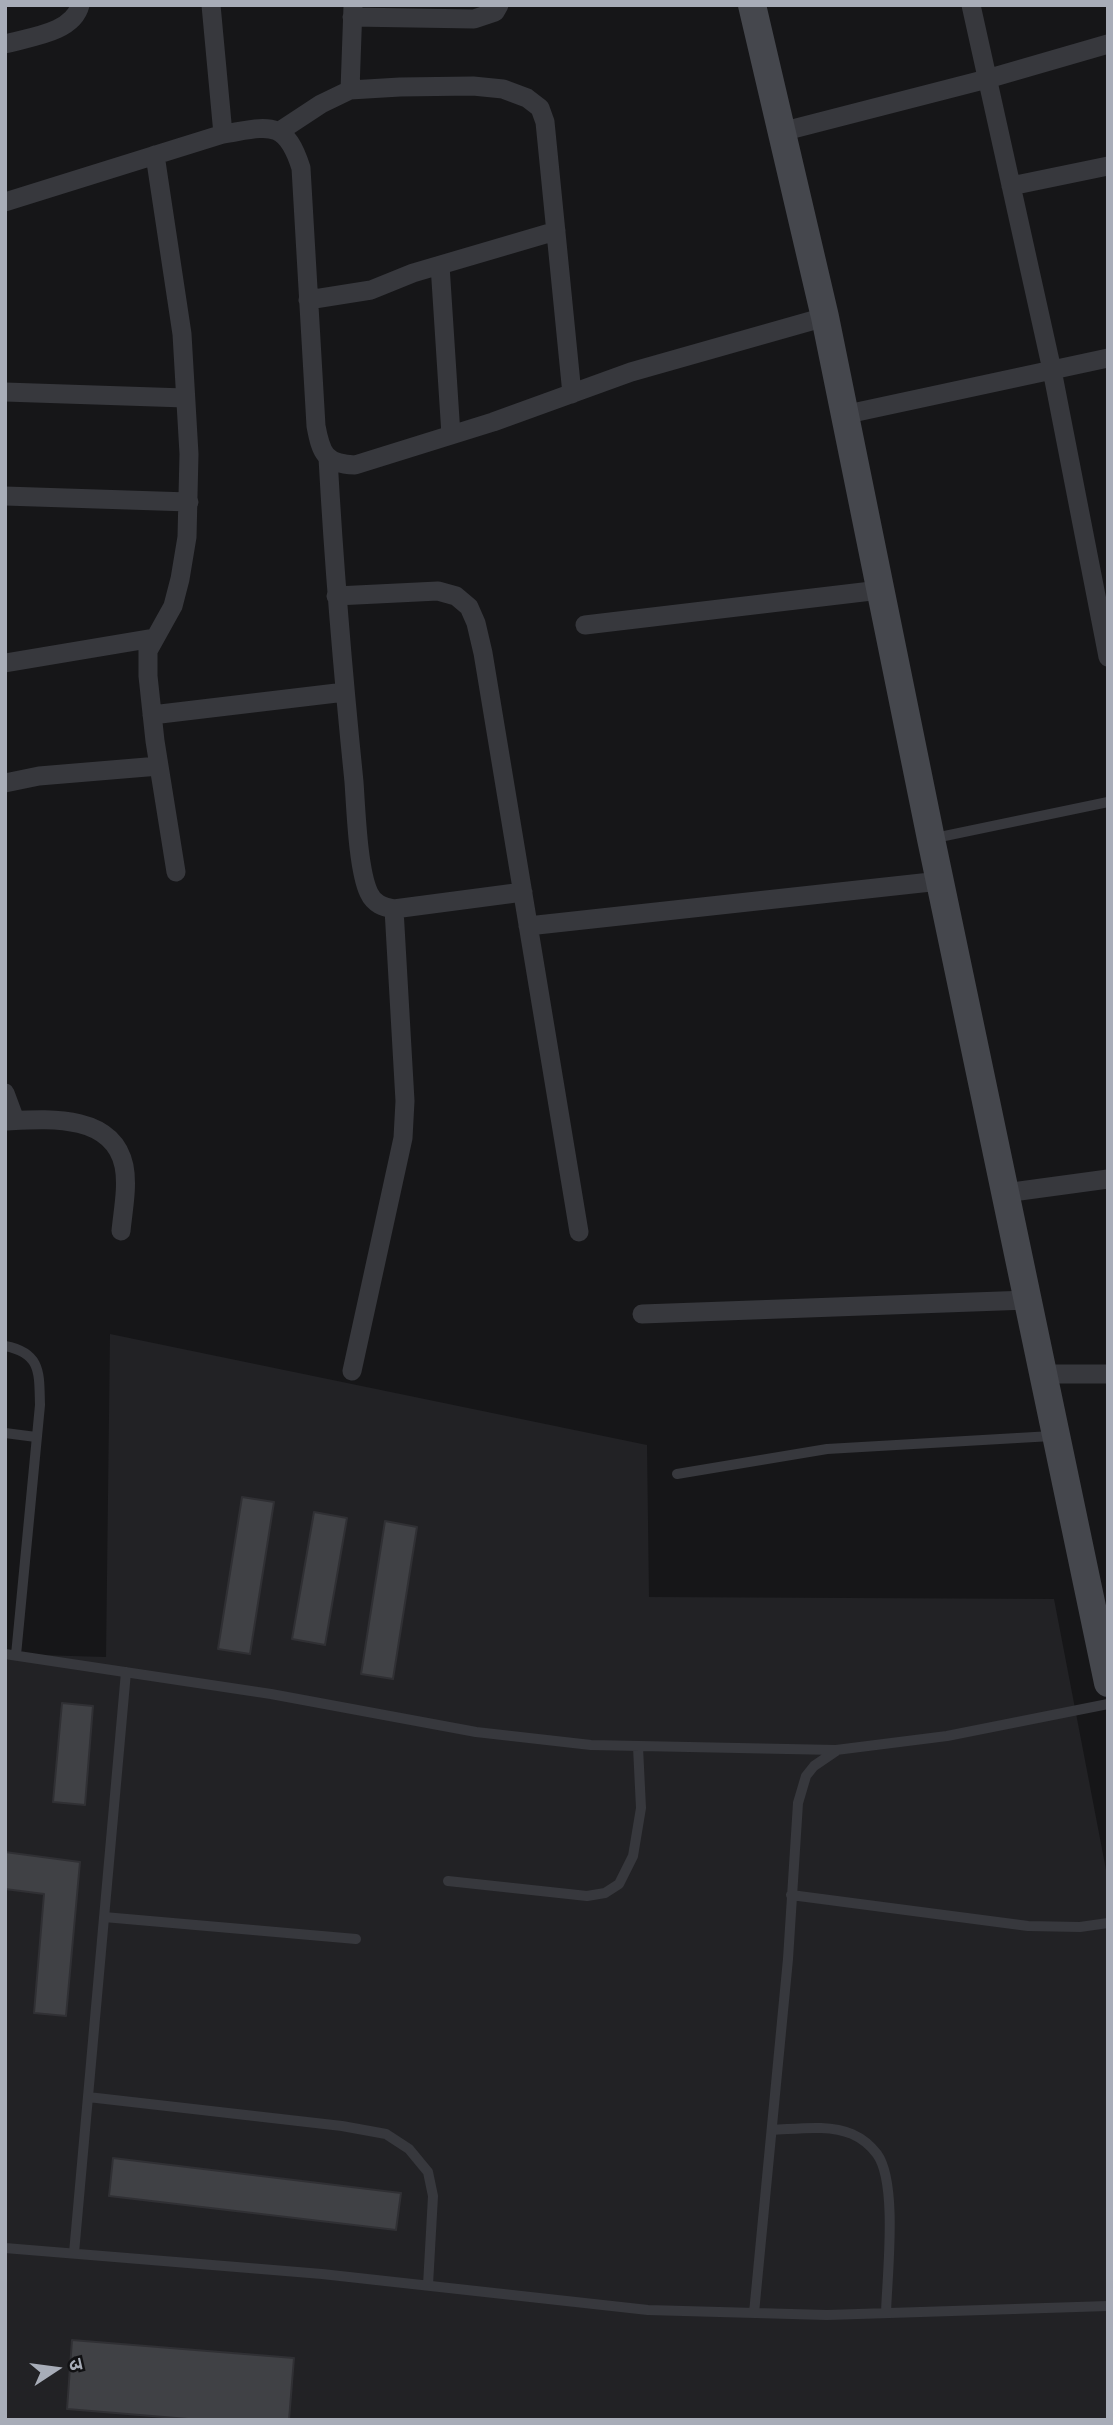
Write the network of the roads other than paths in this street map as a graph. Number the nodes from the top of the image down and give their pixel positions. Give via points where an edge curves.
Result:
1 (80, 5) edge
2 (211, 5) edge
3 (752, 5) edge
4 (971, 5) edge
5 (496, 8) edge
6 (352, 11) edge
7 (5, 44) edge
8 (1108, 44) edge
9 (987, 79) junction
10 (350, 90) junction
11 (280, 131) junction
12 (781, 132) junction
13 (223, 134) junction
14 (155, 155) junction
15 (1108, 166) edge
16 (1011, 186) junction
17 (5, 202) edge
18 (556, 231) junction
19 (440, 265) junction
20 (308, 300) junction
21 (825, 317) junction
22 (1108, 358) edge
23 (1052, 370) junction
24 (5, 392) edge
25 (572, 394) junction
26 (185, 398) junction
27 (844, 415) junction
28 (451, 435) junction
29 (328, 458) junction
30 (5, 496) edge
31 (189, 502) junction
32 (880, 590) junction
33 (336, 596) junction
34 (585, 625) dead end
35 (154, 638) junction
36 (1108, 657) edge
37 (5, 663) edge
38 (345, 692) junction
39 (152, 715) junction
40 (159, 766) junction
41 (5, 783) edge
42 (1108, 802) edge
43 (931, 839) junction
44 (176, 872) dead end
45 (940, 881) junction
46 (523, 892) junction
47 (394, 909) junction
48 (528, 926) junction
49 (5, 1093) edge
50 (10, 1121) edge
51 (1108, 1179) edge
52 (1005, 1193) junction
53 (121, 1231) dead end
54 (579, 1232) dead end
55 (1027, 1300) junction
56 (642, 1314) dead end
57 (5, 1346) edge
58 (352, 1371) dead end
59 (1043, 1374) junction
60 (1108, 1374) edge
61 (5, 1433) edge
62 (1056, 1436) junction
63 (36, 1437) junction
64 (677, 1474) dead end
65 (1099, 1596) edge
66 (10, 1654) edge
67 (126, 1672) junction
68 (1108, 1683) edge
69 (1108, 1704) edge
70 (638, 1747) junction
71 (836, 1750) junction
72 (448, 1881) dead end
73 (791, 1895) junction
74 (104, 1917) junction
75 (1108, 1923) edge
76 (356, 1939) dead end
77 (88, 2097) junction
78 (772, 2130) junction
79 (5, 2248) edge
80 (74, 2253) junction
81 (428, 2285) junction
82 (1108, 2306) edge
83 (754, 2313) junction
84 (886, 2313) junction

1 - 7 street via 70,22
2 - 13 street
3 - 12 main road
4 - 9 street
5 - 6 street via 474,19
6 - 10 street
8 - 9 street
9 - 12 street
9 - 16 street
10 - 11 street
10 - 18 street via 473,86 503,89 527,98 540,107 545,122
11 - 13 street via 261,128
11 - 20 street via 294,145 301,168
12 - 21 main road
13 - 14 street
14 - 17 street
14 - 26 street via 182,334
15 - 16 street
16 - 23 street
18 - 19 street
18 - 25 street
19 - 20 street via 371,290
19 - 28 street
20 - 29 street via 316,426
21 - 25 street via 631,372
21 - 27 main road
22 - 23 street
23 - 27 street
23 - 36 street
24 - 26 street
25 - 28 street
26 - 31 street
27 - 32 main road
28 - 29 street via 355,465
29 - 33 street
30 - 31 street
31 - 35 street via 173,606
32 - 34 street
32 - 43 main road
33 - 38 street
33 - 46 street via 438,591 456,596 469,607 483,653
35 - 37 street
35 - 39 street via 148,650
38 - 39 street
38 - 47 street via 365,880 374,901
39 - 40 street
40 - 41 street
40 - 44 street
42 - 43 lane
43 - 45 main road
45 - 48 street
45 - 52 main road
46 - 47 street
46 - 48 street
47 - 58 street via 403,1138
48 - 54 street
49 - 50 street
50 - 53 street via 70,1121 93,1127 109,1138 119,1150 124,1169
51 - 52 street
52 - 55 main road
55 - 56 street
55 - 59 main road
57 - 63 lane via 22,1349 38,1375
59 - 60 street
59 - 62 main road
61 - 63 lane
62 - 64 lane via 827,1449
62 - 65 main road
63 - 66 lane
65 - 68 main road
66 - 67 lane
67 - 70 lane via 476,1732
67 - 74 lane
69 - 71 lane via 947,1736
70 - 71 lane
70 - 72 lane via 641,1808 633,1856 619,1884 605,1893 587,1896
71 - 73 lane via 814,1766 801,1786
73 - 75 lane via 1028,1926
73 - 78 lane
74 - 76 lane
74 - 77 lane
77 - 80 lane
77 - 81 lane via 386,2134 409,2149 428,2172 433,2196
78 - 83 lane
78 - 84 lane via 851,2133 878,2155 890,2213
79 - 80 lane
80 - 81 lane
81 - 83 lane via 648,2310
82 - 84 lane
83 - 84 lane

